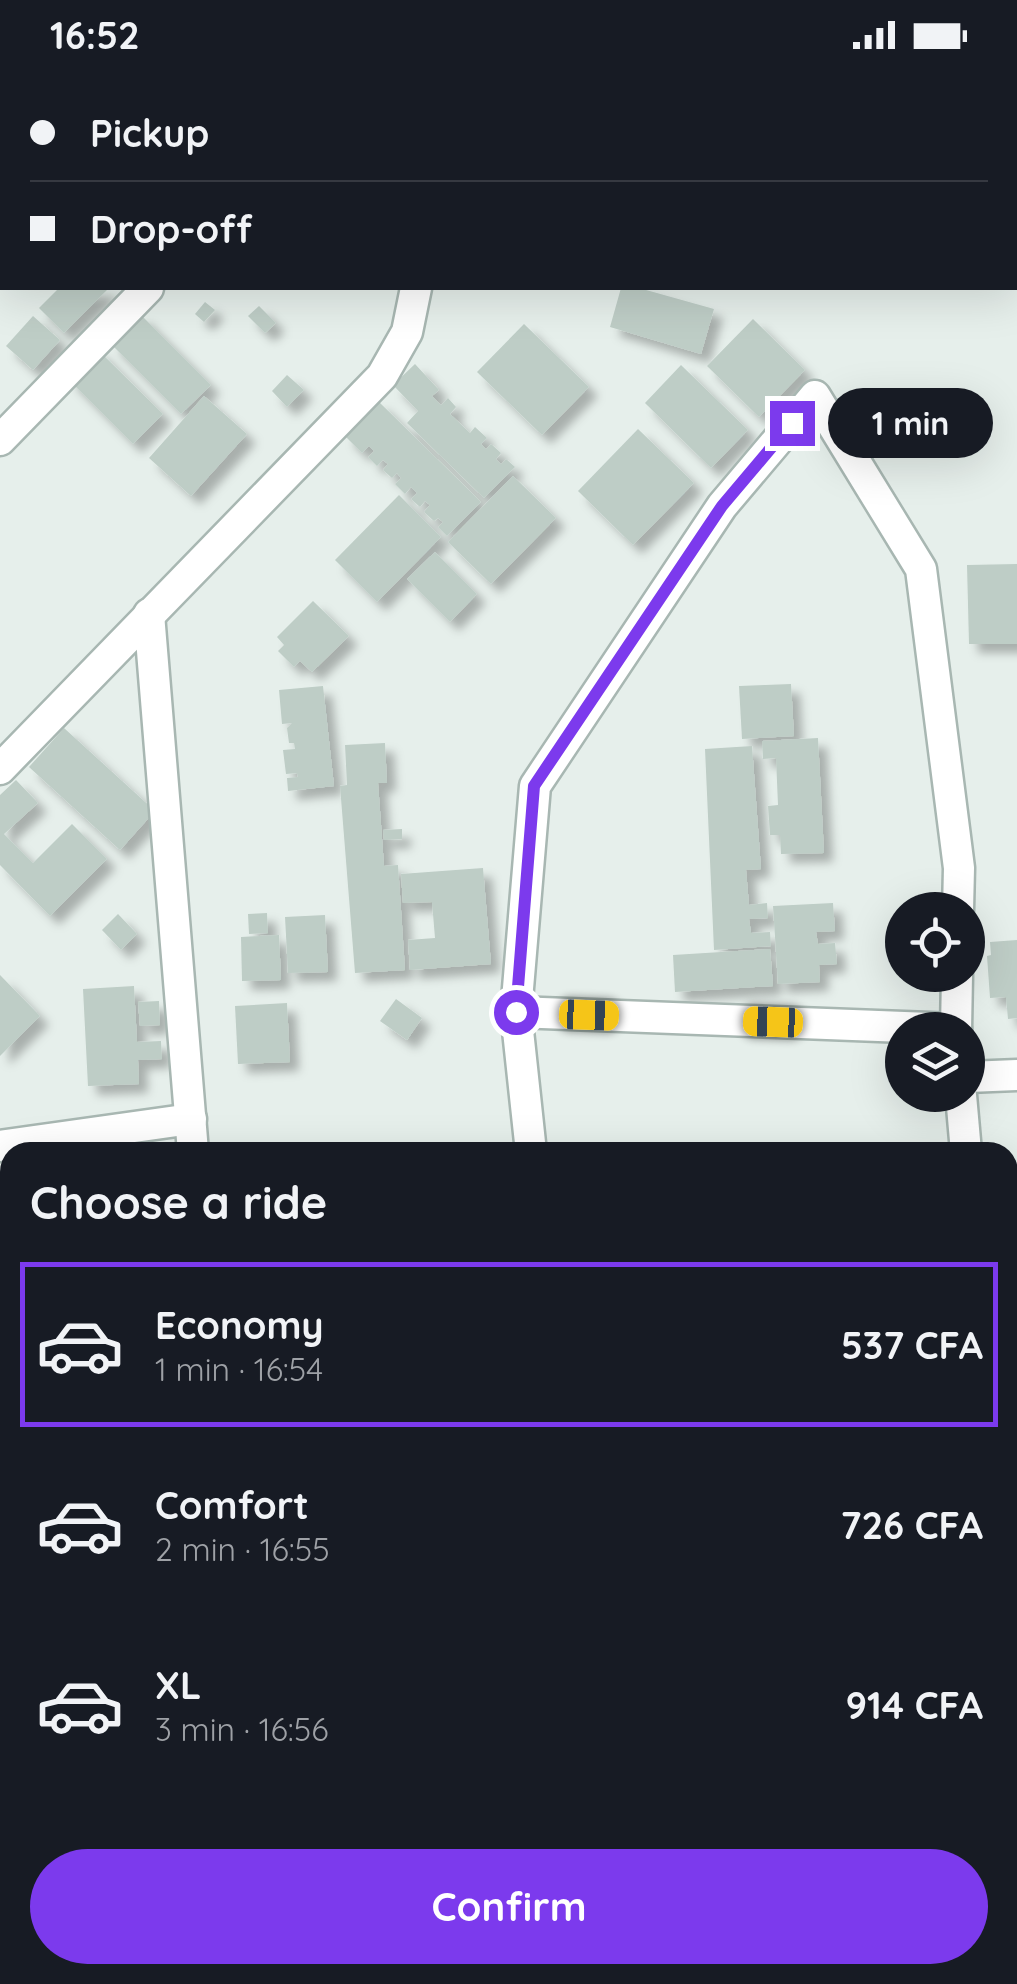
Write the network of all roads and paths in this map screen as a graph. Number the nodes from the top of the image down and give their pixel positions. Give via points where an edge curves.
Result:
1 (146, 290) edge
2 (416, 290) edge
3 (0, 440) edge
4 (149, 614) junction
5 (0, 769) edge
6 (958, 892) edge
7 (516, 1012) junction
8 (885, 1026) edge
9 (1017, 1075) edge
10 (985, 1076) edge
11 (962, 1112) edge
12 (191, 1118) junction
13 (27, 1142) edge
14 (193, 1142) edge
15 (530, 1142) edge
16 (965, 1142) edge

1 - 3 street
2 - 4 street via 407,332 382,376
4 - 5 street
4 - 12 street
6 - 7 street via 921,570 815,396 722,506 534,786
7 - 8 street
7 - 15 street
9 - 10 street
11 - 16 street
12 - 13 street
12 - 14 street

